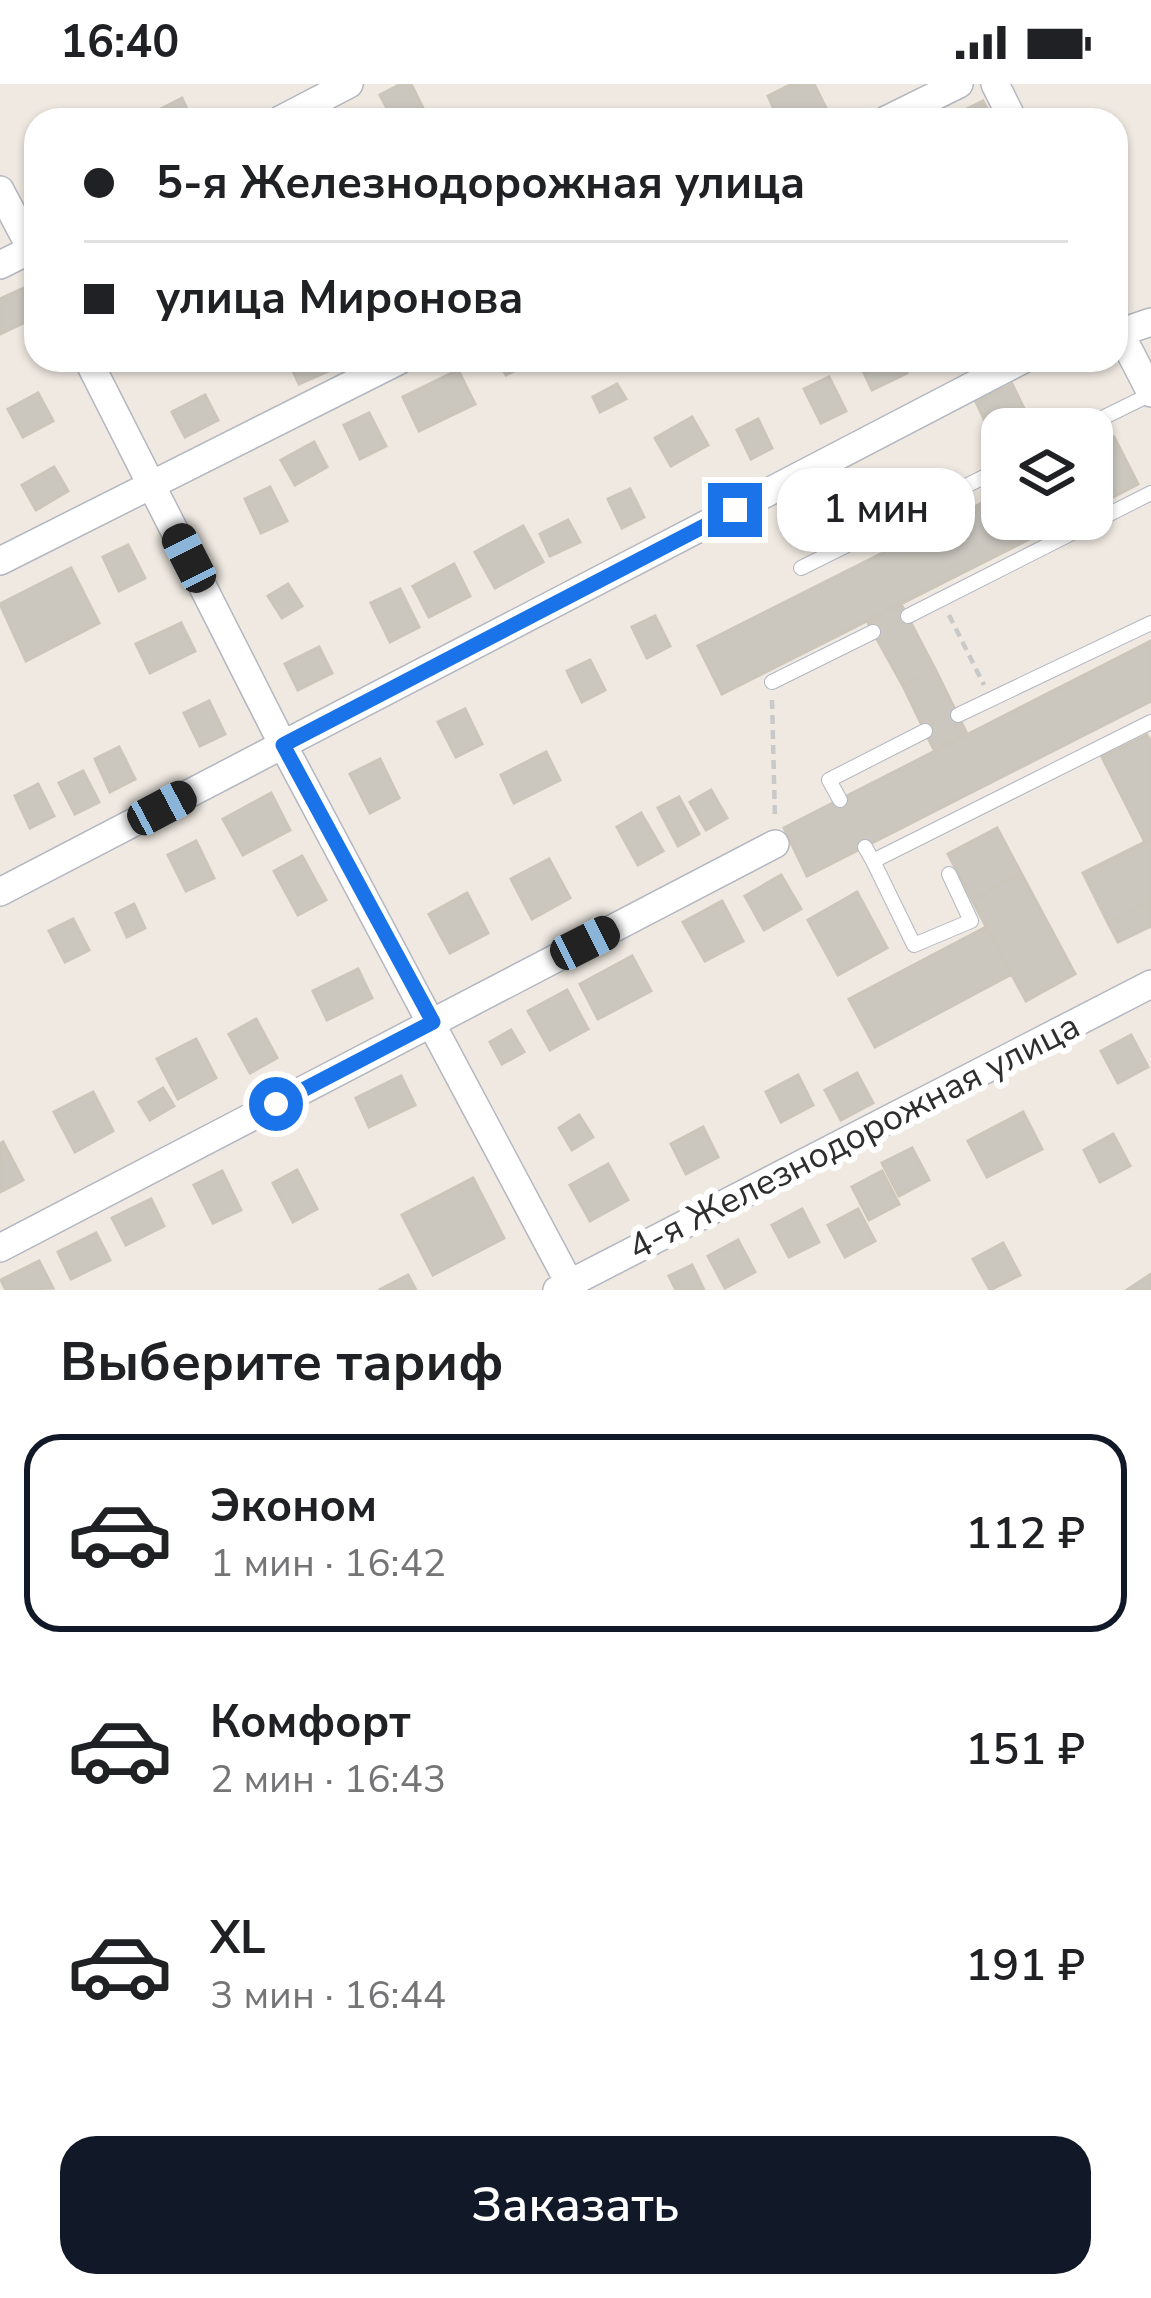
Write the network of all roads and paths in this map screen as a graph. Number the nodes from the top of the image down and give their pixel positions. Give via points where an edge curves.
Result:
1 (349, 84) edge
2 (959, 84) edge
3 (303, 108) edge
4 (910, 108) edge
5 (0, 190) edge
6 (24, 233) edge
7 (1128, 351) edge
8 (94, 372) edge
9 (376, 372) edge
10 (999, 372) edge
11 (1151, 393) edge
12 (1113, 412) edge
13 (981, 478) edge
14 (151, 483) junction
15 (1151, 493) edge
16 (0, 561) edge
17 (801, 568) dead end
18 (940, 600) junction
19 (908, 616) dead end
20 (1151, 623) edge
21 (873, 632) dead end
22 (772, 682) joint
23 (992, 699) junction
24 (958, 716) dead end
25 (1151, 722) edge
26 (925, 731) dead end
27 (283, 745) junction
28 (840, 800) dead end
29 (776, 844) joint
30 (950, 874) dead end
31 (0, 892) edge
32 (1151, 984) edge
33 (433, 1022) junction
34 (0, 1248) edge
35 (567, 1288) edge

1 - 3 street
2 - 4 street
5 - 6 street
7 - 11 street
8 - 14 street
9 - 14 street
10 - 27 street
11 - 12 lane
13 - 17 lane
14 - 16 street
14 - 27 street
15 - 18 lane
18 - 19 lane
18 - 23 path
20 - 23 lane
21 - 22 lane
22 - 29 path
23 - 24 lane
25 - 30 lane via 869,854 914,945 971,921
26 - 28 lane via 829,780
27 - 31 street
27 - 33 street
29 - 33 street
32 - 35 street, 4-я Железнодорожная улица
33 - 34 street
33 - 35 street

